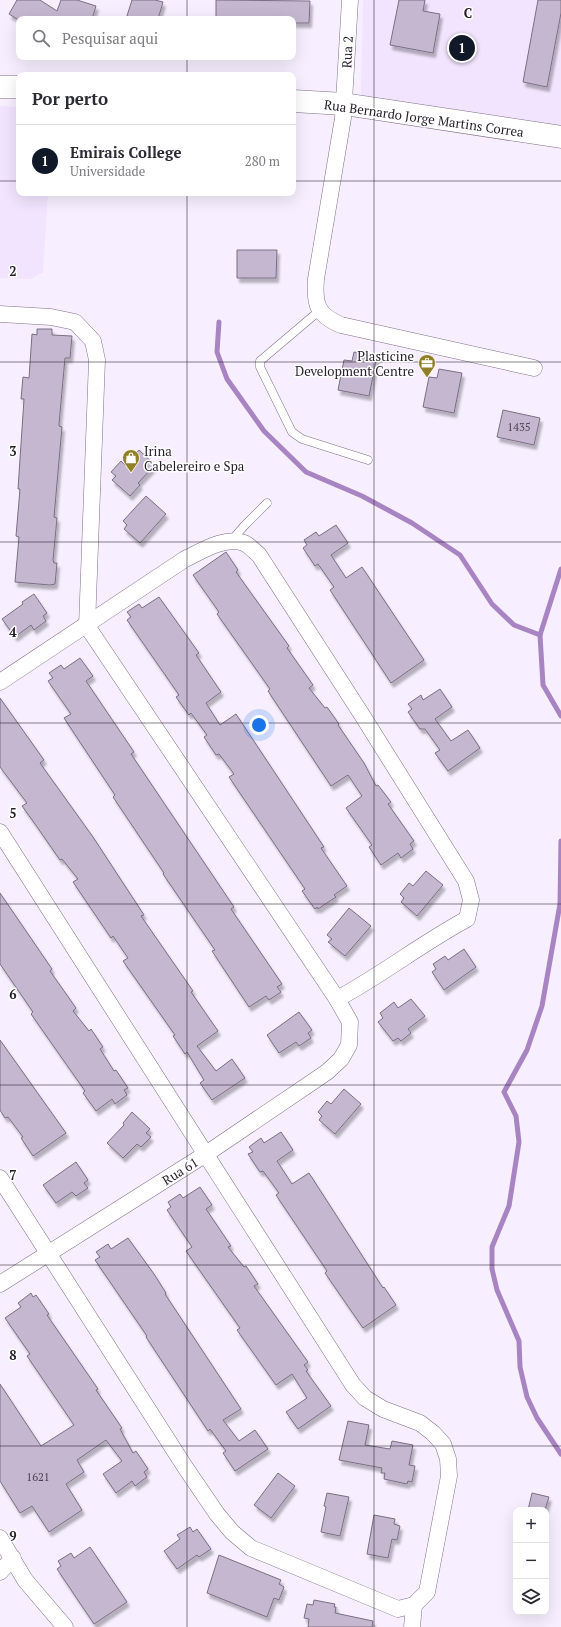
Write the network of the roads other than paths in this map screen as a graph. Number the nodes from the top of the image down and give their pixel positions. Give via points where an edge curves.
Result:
1 (350, 0) edge
2 (0, 86) edge
3 (16, 88) edge
4 (296, 101) edge
5 (344, 104) junction
6 (559, 137) edge
7 (320, 310) junction
8 (0, 314) edge
9 (534, 368) dead end
10 (368, 460) dead end
11 (267, 503) dead end
12 (232, 540) junction
13 (87, 626) junction
14 (0, 682) edge
15 (0, 832) edge
16 (337, 999) junction
17 (206, 1154) junction
18 (0, 1178) edge
19 (48, 1253) junction
20 (0, 1284) edge
21 (0, 1538) edge
22 (13, 1558) junction
23 (0, 1572) edge
24 (414, 1606) junction
25 (65, 1627) edge
26 (412, 1627) edge

1 - 5 street, Rua 2
2 - 3 street
4 - 5 street, Rua Bernardo Jorge Martins Correa
5 - 6 street, Rua Bernardo Jorge Martins Correa
5 - 7 street, Rua 2 via 314,294
7 - 9 street via 326,319 341,325
7 - 10 lane via 260,361 260,367 292,432 302,439
8 - 13 street via 50,317 74,322 93,341 97,360
11 - 12 lane
12 - 13 street via 185,559
12 - 16 street via 245,544 259,555 466,881 471,900 467,919 437,934 407,957
13 - 14 street
13 - 16 street
15 - 17 street
16 - 17 street, Rua 61 via 350,1022 348,1045 341,1059 327,1072
17 - 19 street, Rua 61
17 - 24 street via 353,1385 365,1398 384,1409 420,1423 442,1444 448,1459 449,1476 427,1592
18 - 19 street
19 - 20 street, Rua 61
19 - 24 street via 185,1466 232,1532 251,1548 398,1609
21 - 22 street
22 - 23 street
22 - 25 street via 26,1580
24 - 26 street

